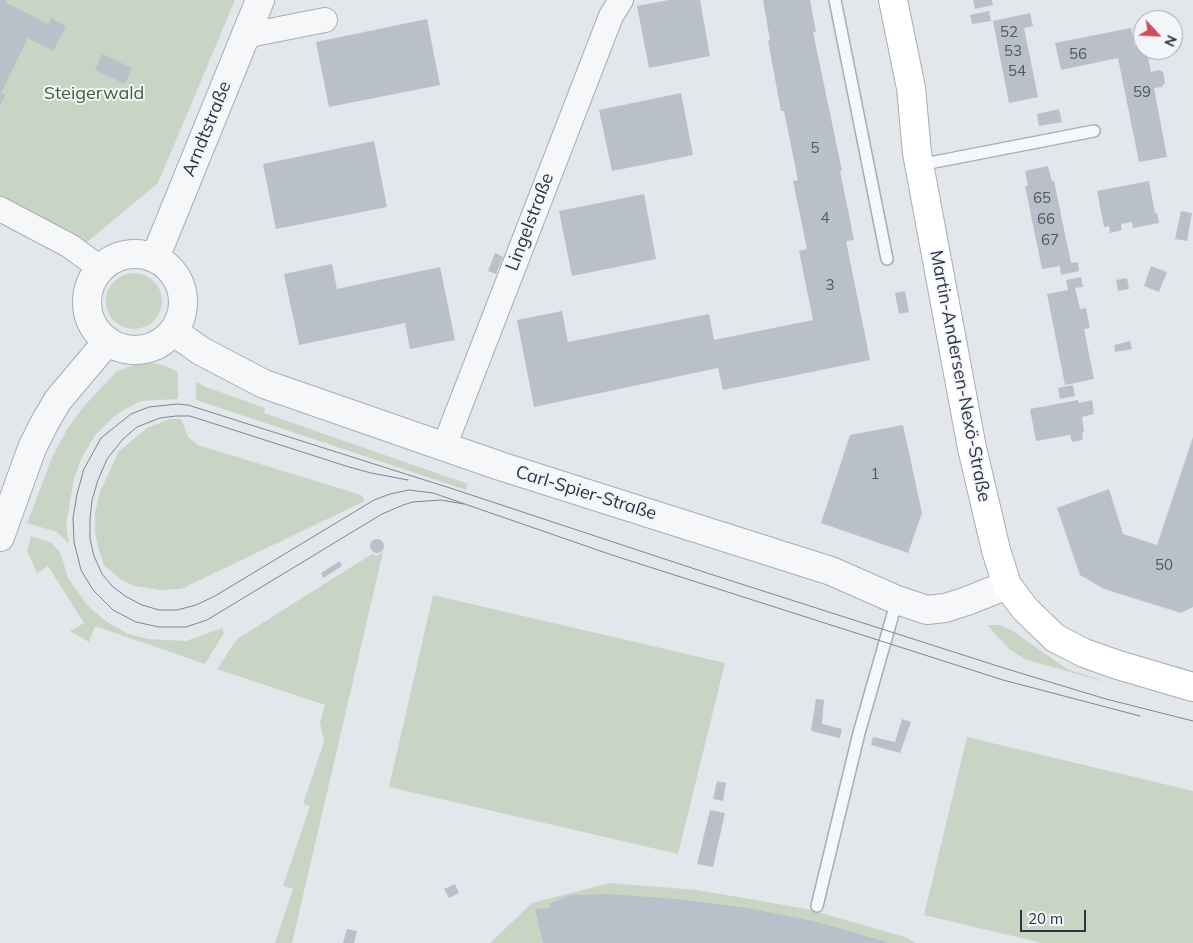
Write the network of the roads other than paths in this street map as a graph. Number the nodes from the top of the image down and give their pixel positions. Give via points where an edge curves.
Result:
1 (621, 0) edge
2 (835, 0) edge
3 (877, 0) edge
4 (893, 0) edge
5 (249, 18) edge
6 (325, 20) dead end
7 (1094, 131) dead end
8 (918, 159) junction
9 (0, 210) edge
10 (155, 258) junction
11 (886, 259) dead end
12 (100, 268) junction
13 (173, 332) junction
14 (107, 342) junction
15 (444, 447) junction
16 (0, 537) edge
17 (1007, 585) junction
18 (897, 600) junction
19 (1193, 687) edge
20 (817, 906) dead end

1 - 15 street, Lingelstraße via 611,16
2 - 11 lane
3 - 8 main road, Martin-Andersen-Nexö-Straße via 894,87
4 - 8 main road, Martin-Andersen-Nexö-Straße via 911,88
5 - 6 street
5 - 10 street, Arndtstraße
7 - 8 lane
8 - 17 main road, Martin-Andersen-Nexö-Straße via 972,448
9 - 12 street via 70,246
10 - 12 street via 126,254 111,259
10 - 13 street via 171,270 180,284 183,300
12 - 14 street via 90,284 86,300 93,326
13 - 14 street via 154,346 142,349 124,348
13 - 15 street, Carl-Spier-Straße via 201,351 264,384
14 - 16 street via 58,400 45,422 32,448
15 - 18 street, Carl-Spier-Straße via 831,571
17 - 18 street, Carl-Spier-Straße via 945,608 927,610
17 - 19 main road, Martin-Andersen-Nexö-Straße via 1024,609 1055,638 1084,653
18 - 20 lane via 861,723

